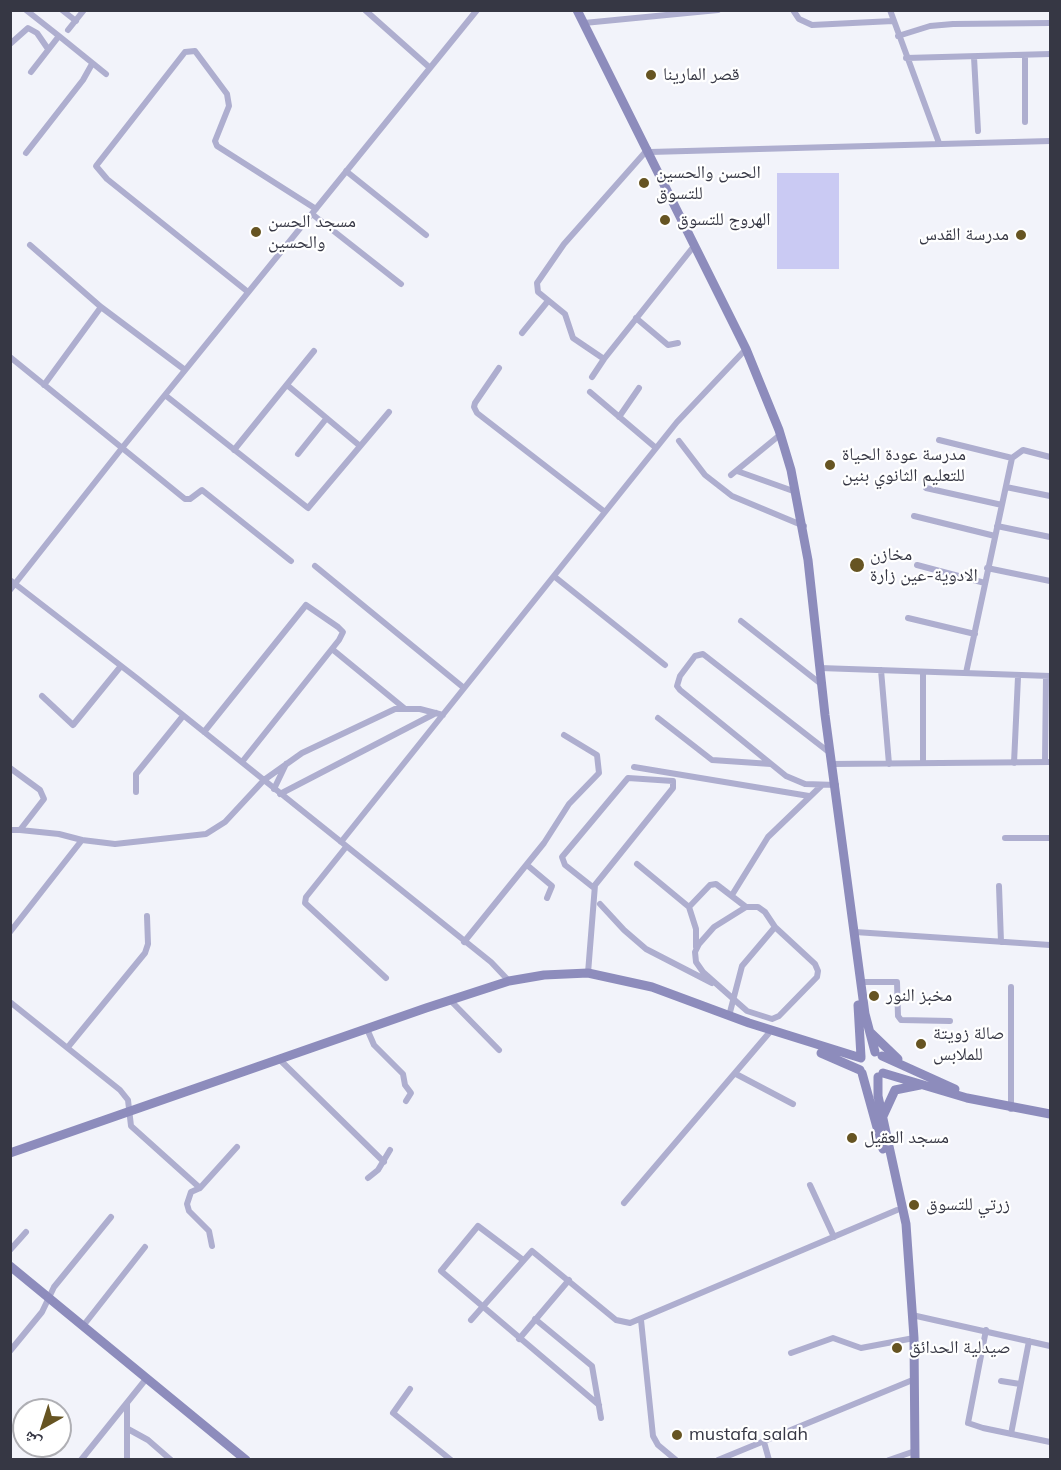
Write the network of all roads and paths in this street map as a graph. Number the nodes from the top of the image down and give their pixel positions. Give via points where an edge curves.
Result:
1 (26, 10) edge
2 (62, 10) edge
3 (84, 10) edge
4 (366, 10) edge
5 (477, 10) edge
6 (578, 10) edge
7 (718, 10) edge
8 (793, 10) edge
9 (890, 10) edge
10 (76, 21) junction
11 (893, 21) junction
12 (584, 23) junction
13 (1050, 23) edge
14 (68, 30) dead end
15 (59, 36) junction
16 (898, 36) junction
17 (10, 44) edge
18 (48, 49) junction
19 (1050, 54) edge
20 (1025, 55) junction
21 (906, 57) junction
22 (974, 57) junction
23 (92, 64) junction
24 (429, 68) junction
25 (31, 72) dead end
26 (106, 74) dead end
27 (1025, 122) dead end
28 (978, 131) dead end
29 (1050, 141) edge
30 (939, 143) junction
31 (649, 150) junction
32 (26, 153) dead end
33 (346, 171) junction
34 (314, 211) junction
35 (426, 235) dead end
36 (30, 245) dead end
37 (694, 246) junction
38 (401, 285) dead end
39 (248, 292) junction
40 (548, 301) junction
41 (101, 307) junction
42 (636, 318) junction
43 (522, 333) dead end
44 (678, 342) dead end
45 (746, 349) junction
46 (314, 351) dead end
47 (10, 357) edge
48 (604, 359) junction
49 (500, 368) dead end
50 (185, 370) junction
51 (592, 377) dead end
52 (44, 385) junction
53 (287, 385) junction
54 (639, 388) dead end
55 (590, 392) dead end
56 (165, 395) junction
57 (389, 412) dead end
58 (620, 417) junction
59 (327, 418) junction
60 (781, 434) junction
61 (939, 440) dead end
62 (679, 441) dead end
63 (360, 446) junction
64 (122, 448) junction
65 (656, 448) junction
66 (234, 450) junction
67 (298, 454) dead end
68 (1050, 457) edge
69 (1012, 458) junction
70 (1006, 487) junction
71 (926, 488) dead end
72 (797, 493) junction
73 (1050, 495) edge
74 (1002, 505) junction
75 (605, 512) junction
76 (914, 516) dead end
77 (804, 526) junction
78 (997, 526) junction
79 (995, 536) junction
80 (1050, 537) edge
81 (291, 561) dead end
82 (917, 565) dead end
83 (315, 566) dead end
84 (987, 568) junction
85 (555, 577) junction
86 (1050, 581) edge
87 (13, 582) edge
88 (985, 583) junction
89 (10, 590) edge
90 (908, 618) dead end
91 (741, 621) dead end
92 (975, 634) junction
93 (332, 649) junction
94 (665, 665) dead end
95 (121, 666) junction
96 (820, 668) junction
97 (881, 670) junction
98 (923, 672) junction
99 (966, 673) junction
100 (1048, 676) edge
101 (1018, 677) junction
102 (822, 684) junction
103 (464, 688) junction
104 (42, 696) dead end
105 (404, 708) junction
106 (440, 714) junction
107 (183, 716) junction
108 (658, 718) dead end
109 (204, 732) junction
110 (564, 735) dead end
111 (831, 753) junction
112 (242, 762) junction
113 (1048, 762) edge
114 (923, 763) junction
115 (1014, 763) junction
116 (286, 764) junction
117 (771, 764) junction
118 (832, 764) junction
119 (889, 764) junction
120 (634, 767) dead end
121 (10, 768) edge
122 (264, 780) junction
123 (836, 784) junction
124 (822, 785) junction
125 (274, 789) junction
126 (136, 792) dead end
127 (280, 794) junction
128 (809, 796) junction
129 (10, 830) edge
130 (20, 830) junction
131 (1005, 838) dead end
132 (1050, 838) edge
133 (82, 840) junction
134 (344, 844) junction
135 (637, 864) dead end
136 (527, 865) junction
137 (999, 886) dead end
138 (594, 888) junction
139 (848, 890) junction
140 (732, 895) junction
141 (547, 898) dead end
142 (600, 904) dead end
143 (689, 907) junction
144 (746, 907) junction
145 (147, 916) dead end
146 (775, 927) junction
147 (10, 932) edge
148 (855, 932) junction
149 (464, 942) junction
150 (1001, 942) junction
151 (1050, 945) edge
152 (696, 950) junction
153 (588, 973) junction
154 (386, 978) dead end
155 (508, 981) junction
156 (861, 982) junction
157 (720, 987) junction
158 (1011, 987) dead end
159 (733, 999) junction
160 (450, 1000) junction
161 (10, 1002) edge
162 (729, 1016) junction
163 (950, 1022) dead end
164 (749, 1023) junction
165 (367, 1029) junction
166 (869, 1031) junction
167 (769, 1033) junction
168 (68, 1047) junction
169 (499, 1050) dead end
170 (879, 1054) junction
171 (861, 1057) junction
172 (278, 1058) junction
173 (911, 1070) junction
174 (861, 1071) junction
175 (736, 1074) junction
176 (880, 1075) junction
177 (924, 1084) junction
178 (406, 1101) dead end
179 (982, 1102) junction
180 (793, 1104) dead end
181 (1011, 1109) junction
182 (128, 1113) junction
183 (1050, 1114) edge
184 (882, 1119) junction
185 (237, 1147) dead end
186 (390, 1150) dead end
187 (10, 1153) edge
188 (384, 1162) junction
189 (368, 1178) dead end
190 (810, 1185) dead end
191 (200, 1188) junction
192 (624, 1203) dead end
193 (897, 1210) junction
194 (111, 1217) dead end
195 (26, 1232) dead end
196 (906, 1235) junction
197 (834, 1237) junction
198 (212, 1246) dead end
199 (145, 1247) dead end
200 (10, 1250) edge
201 (523, 1260) junction
202 (10, 1266) edge
203 (569, 1280) junction
204 (49, 1298) junction
205 (482, 1307) junction
206 (912, 1315) junction
207 (535, 1319) junction
208 (471, 1320) dead end
209 (641, 1320) junction
210 (83, 1326) junction
211 (986, 1330) junction
212 (914, 1338) junction
213 (519, 1339) junction
214 (1029, 1341) junction
215 (1050, 1346) edge
216 (10, 1352) edge
217 (791, 1353) dead end
218 (146, 1379) junction
219 (915, 1379) junction
220 (1001, 1381) dead end
221 (1020, 1384) junction
222 (410, 1389) dead end
223 (127, 1403) junction
224 (599, 1405) junction
225 (601, 1418) dead end
226 (128, 1429) junction
227 (1011, 1434) junction
228 (764, 1442) junction
229 (1050, 1442) edge
230 (915, 1455) edge
231 (81, 1460) edge
232 (127, 1460) edge
233 (171, 1460) edge
234 (246, 1460) edge
235 (451, 1460) edge
236 (676, 1460) edge
237 (718, 1460) edge
238 (769, 1460) edge
239 (889, 1460) edge

1 - 15 street
2 - 10 street
3 - 10 street
4 - 24 street
5 - 24 street
6 - 12 main road
7 - 12 street
8 - 11 street via 799,20 812,25
9 - 11 street
10 - 14 street
11 - 16 street
12 - 31 main road
13 - 16 street via 953,24
15 - 18 street
15 - 23 street
16 - 21 street
17 - 18 street via 28,28 37,33
18 - 25 street
19 - 20 street
20 - 22 street
20 - 27 street
21 - 22 street
21 - 30 street
22 - 28 street
23 - 26 street
23 - 32 street
24 - 33 street
29 - 30 street
30 - 31 street via 788,150
31 - 37 main road
31 - 40 street via 585,218 537,283 538,292
33 - 34 street
33 - 35 street
34 - 38 street
34 - 39 street
34 - 39 street via 217,146 215,141 229,106 227,94 195,51 185,52 96,166
36 - 41 street
37 - 42 street
37 - 45 main road
39 - 50 street
40 - 43 street
40 - 48 street via 565,314 573,338
41 - 50 street
41 - 52 street
42 - 44 street via 668,345
42 - 48 street
45 - 60 main road
45 - 65 street
46 - 53 street
47 - 52 street
48 - 51 street
49 - 75 street via 475,403 477,413
50 - 56 street
52 - 64 street
53 - 59 street
53 - 66 street
54 - 58 street
55 - 58 street
56 - 64 street
56 - 66 street
57 - 63 street
58 - 65 street
59 - 63 street
59 - 67 street
60 - 72 main road
60 - 72 street via 734,473
61 - 69 street
62 - 77 street via 714,484 750,506
63 - 66 street via 310,508
64 - 81 street via 185,498 190,499 202,490
64 - 87 street
65 - 75 street
68 - 69 street via 1023,450
69 - 70 street
70 - 73 street
70 - 74 street
71 - 74 street
72 - 77 main road
74 - 78 street
75 - 85 street
76 - 79 street
77 - 96 main road
78 - 79 street
78 - 80 street
79 - 84 street
82 - 88 street
83 - 103 street
84 - 86 street
84 - 88 street
85 - 94 street
85 - 103 street
87 - 89 street
87 - 95 street
88 - 92 street
90 - 92 street
91 - 102 street
92 - 99 street
93 - 105 street
93 - 109 street via 343,632 306,605
93 - 112 street
95 - 104 street via 73,725
95 - 107 street
96 - 97 street
96 - 102 main road
97 - 98 street
97 - 119 street
98 - 99 street
98 - 114 street
99 - 101 street
100 - 101 street
100 - 113 street
101 - 115 street
102 - 111 main road
103 - 106 street
105 - 106 street
105 - 116 street via 384,712
106 - 127 street
106 - 134 street
107 - 109 street
107 - 126 street via 136,774
108 - 117 street via 712,760
109 - 112 street
110 - 136 street via 597,755 599,773 569,804
111 - 117 street via 710,658 703,654 695,657 677,686
111 - 118 main road
112 - 122 street
113 - 115 street
114 - 115 street
114 - 119 street
116 - 122 street
116 - 125 street
117 - 124 street via 797,782
118 - 119 street
118 - 123 main road
120 - 128 street
121 - 130 street via 44,794
122 - 125 street
122 - 133 street via 225,822 206,834 115,843
123 - 124 street
123 - 139 main road
124 - 128 street
125 - 127 street
127 - 134 street
128 - 140 street via 768,837
129 - 130 street
130 - 133 street
131 - 132 street
133 - 147 street
134 - 149 street
134 - 154 street via 305,903
135 - 143 street
136 - 141 street via 552,886
136 - 149 street
137 - 150 street
138 - 138 street via 674,788 673,781 627,778 562,857 565,865
138 - 153 street
139 - 148 main road
139 - 171 main road
140 - 143 street via 714,884
140 - 144 street
142 - 157 street via 646,949
143 - 152 street via 696,929
144 - 146 street via 758,907
144 - 152 street via 714,927
145 - 168 street via 145,952
146 - 159 street via 742,966
146 - 159 street via 815,964 817,977 772,1019 747,1011
148 - 150 street
148 - 156 main road
149 - 155 street via 499,969
150 - 151 street
152 - 157 street via 696,962
153 - 155 main road
153 - 162 main road via 652,987
155 - 160 main road
156 - 163 street via 897,982 901,1020
156 - 166 main road
157 - 159 street
158 - 181 street
159 - 162 street
160 - 165 main road
160 - 169 street
161 - 168 street
162 - 164 main road
164 - 167 main road
164 - 171 main road
165 - 172 main road
165 - 178 street via 374,1045 403,1074 411,1093
166 - 170 main road
166 - 173 main road
167 - 174 main road
167 - 175 street
168 - 182 street via 120,1090 128,1100
170 - 171 main road
170 - 173 main road
170 - 176 main road via 885,1063
171 - 174 main road
172 - 182 main road
172 - 188 street
173 - 179 main road
174 - 176 main road via 867,1077
174 - 193 main road
175 - 180 street
175 - 192 street
176 - 177 main road
176 - 184 main road via 877,1090
177 - 179 main road
177 - 184 main road via 895,1090
179 - 181 main road
181 - 183 main road
182 - 187 main road
182 - 191 street via 131,1126
184 - 196 main road
185 - 191 street
186 - 188 street
188 - 189 street
190 - 197 street
191 - 198 street via 191,1192 186,1204 209,1231
193 - 196 main road
193 - 197 street
194 - 204 street
195 - 200 street
196 - 206 main road
197 - 209 street
199 - 210 street
201 - 203 street via 529,1252 536,1252
201 - 205 street
201 - 205 street via 480,1226 474,1228 441,1271
202 - 204 main road
203 - 207 street
203 - 209 street via 622,1323
204 - 210 main road
204 - 216 street
205 - 208 street
205 - 213 street
206 - 211 street
206 - 212 main road
207 - 213 street
207 - 224 street via 592,1366
209 - 236 street via 653,1436
210 - 218 main road
211 - 214 street
211 - 227 street via 968,1423
212 - 217 street via 861,1348 833,1338
212 - 219 main road
213 - 224 street
214 - 215 street
214 - 221 street
218 - 223 street
218 - 234 main road
219 - 228 street
219 - 230 main road
220 - 221 street
221 - 227 street
222 - 235 street via 393,1413
223 - 226 street
223 - 231 street
224 - 225 street
226 - 232 street
226 - 233 street
227 - 229 street
228 - 237 street
228 - 238 street
230 - 239 street

